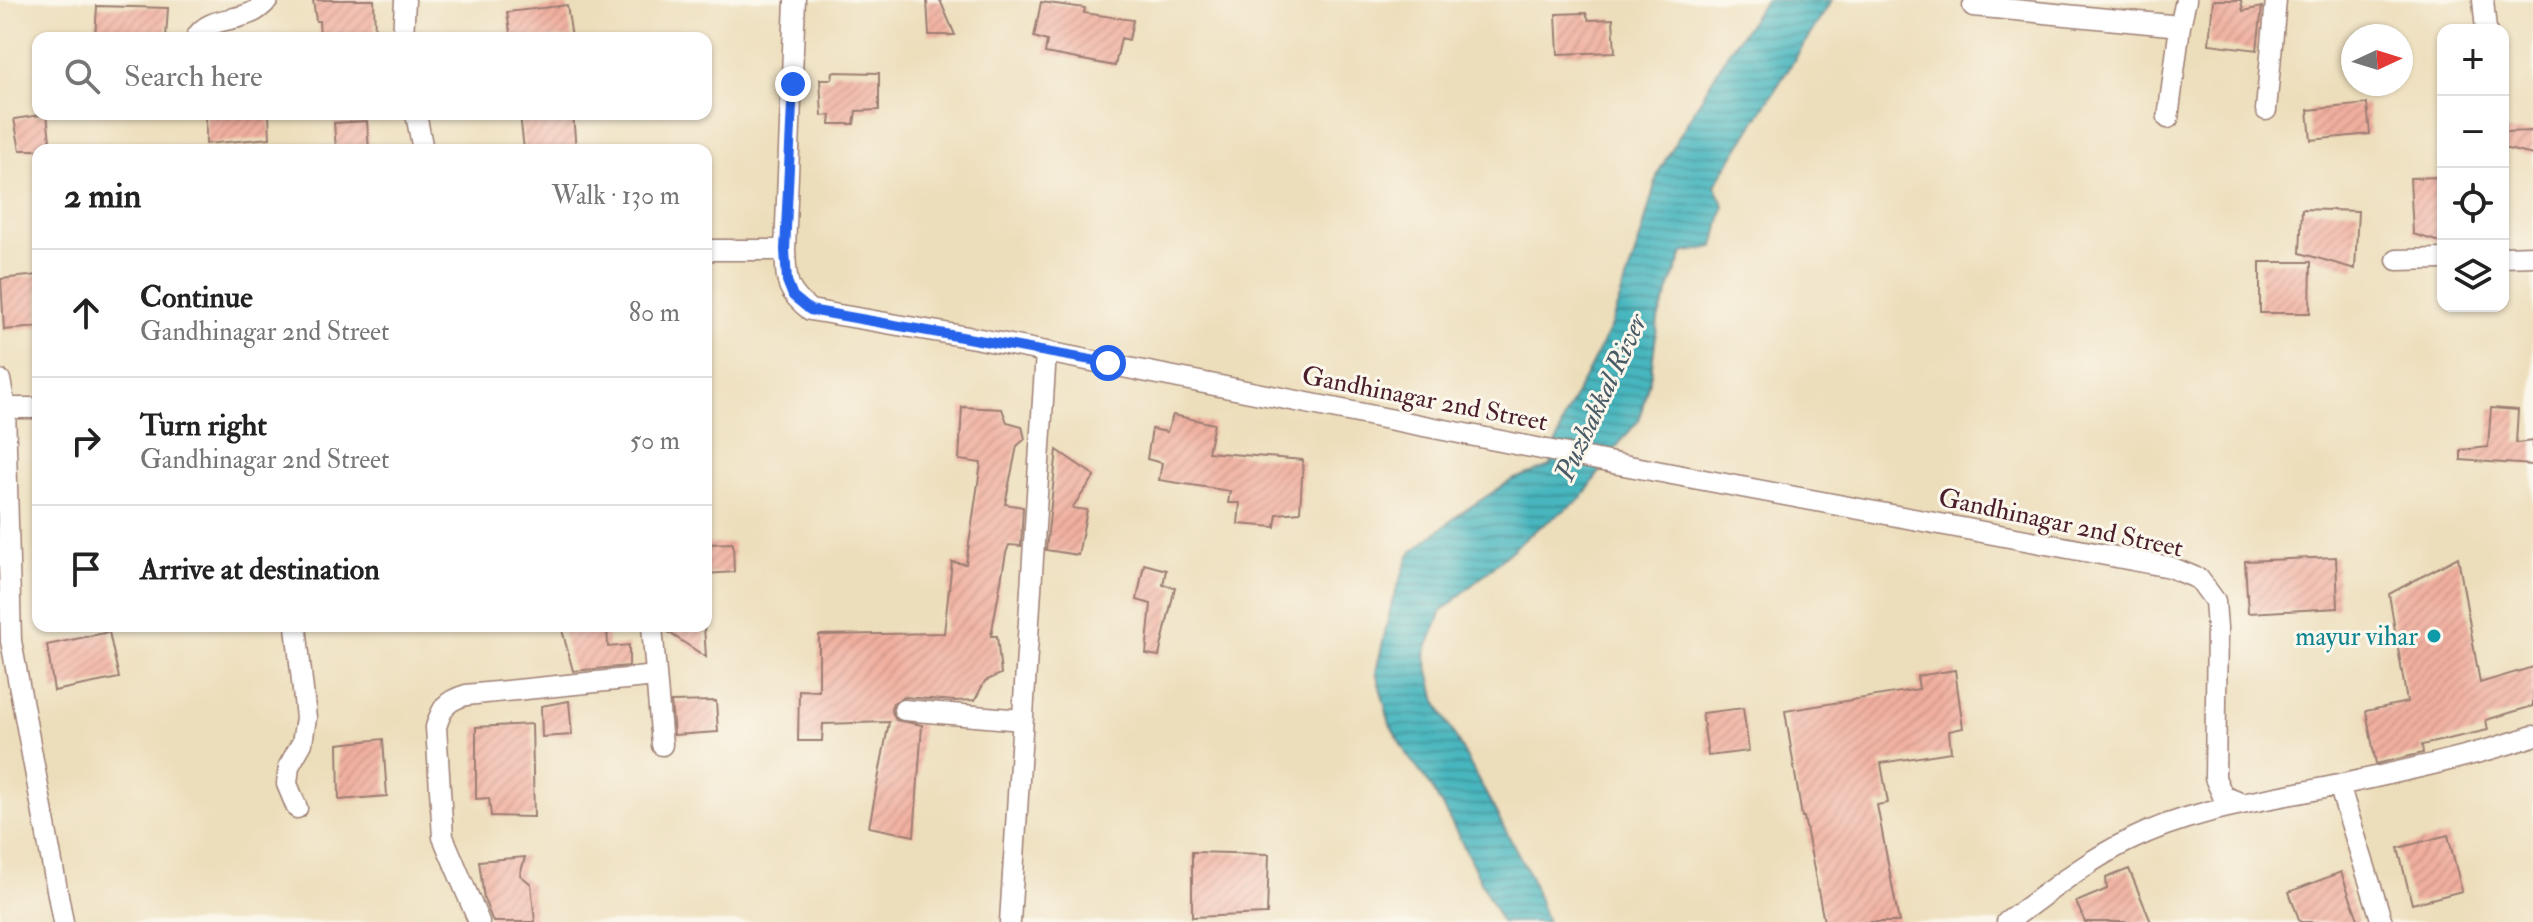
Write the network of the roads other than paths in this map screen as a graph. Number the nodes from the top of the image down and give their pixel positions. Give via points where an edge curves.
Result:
1 (268, 0) edge
2 (405, 0) edge
3 (795, 0) edge
4 (2186, 0) edge
5 (2276, 0) edge
6 (2483, 0) edge
7 (1973, 6) dead end
8 (2485, 24) edge
9 (2180, 26) junction
10 (200, 32) edge
11 (403, 32) edge
12 (2266, 110) dead end
13 (2168, 118) dead end
14 (417, 120) edge
15 (422, 144) edge
16 (712, 250) edge
17 (785, 250) junction
18 (2533, 256) edge
19 (2509, 257) edge
20 (2437, 259) edge
21 (2397, 260) dead end
22 (1046, 352) junction
23 (0, 380) edge
24 (2, 407) edge
25 (32, 408) edge
26 (297, 632) edge
27 (652, 632) edge
28 (656, 676) junction
29 (904, 710) dead end
30 (1022, 720) junction
31 (2533, 736) edge
32 (662, 745) dead end
33 (2339, 785) junction
34 (2240, 803) junction
35 (297, 808) dead end
36 (63, 922) edge
37 (479, 922) edge
38 (1010, 922) edge
39 (2007, 922) edge
40 (2382, 922) edge

1 - 10 street via 253,13 210,24
2 - 11 street
3 - 17 street, Gandhinagar 2nd Street
4 - 9 street
5 - 12 street
6 - 8 street
7 - 9 street
9 - 13 street
14 - 15 street
16 - 17 street
17 - 22 street, Gandhinagar 2nd Street via 793,296 810,310
18 - 19 street
20 - 21 street
22 - 30 street
22 - 34 street, Gandhinagar 2nd Street via 2170,567 2199,579 2215,601 2215,778 2223,796
23 - 24 street
24 - 25 street
24 - 36 street via 11,641
26 - 35 street via 306,718 287,784
27 - 28 street
28 - 32 street
28 - 37 street via 466,695 448,701 441,710 436,727 443,837
29 - 30 street
30 - 38 street
31 - 33 street
33 - 34 street
33 - 40 street
34 - 39 street via 2126,842

